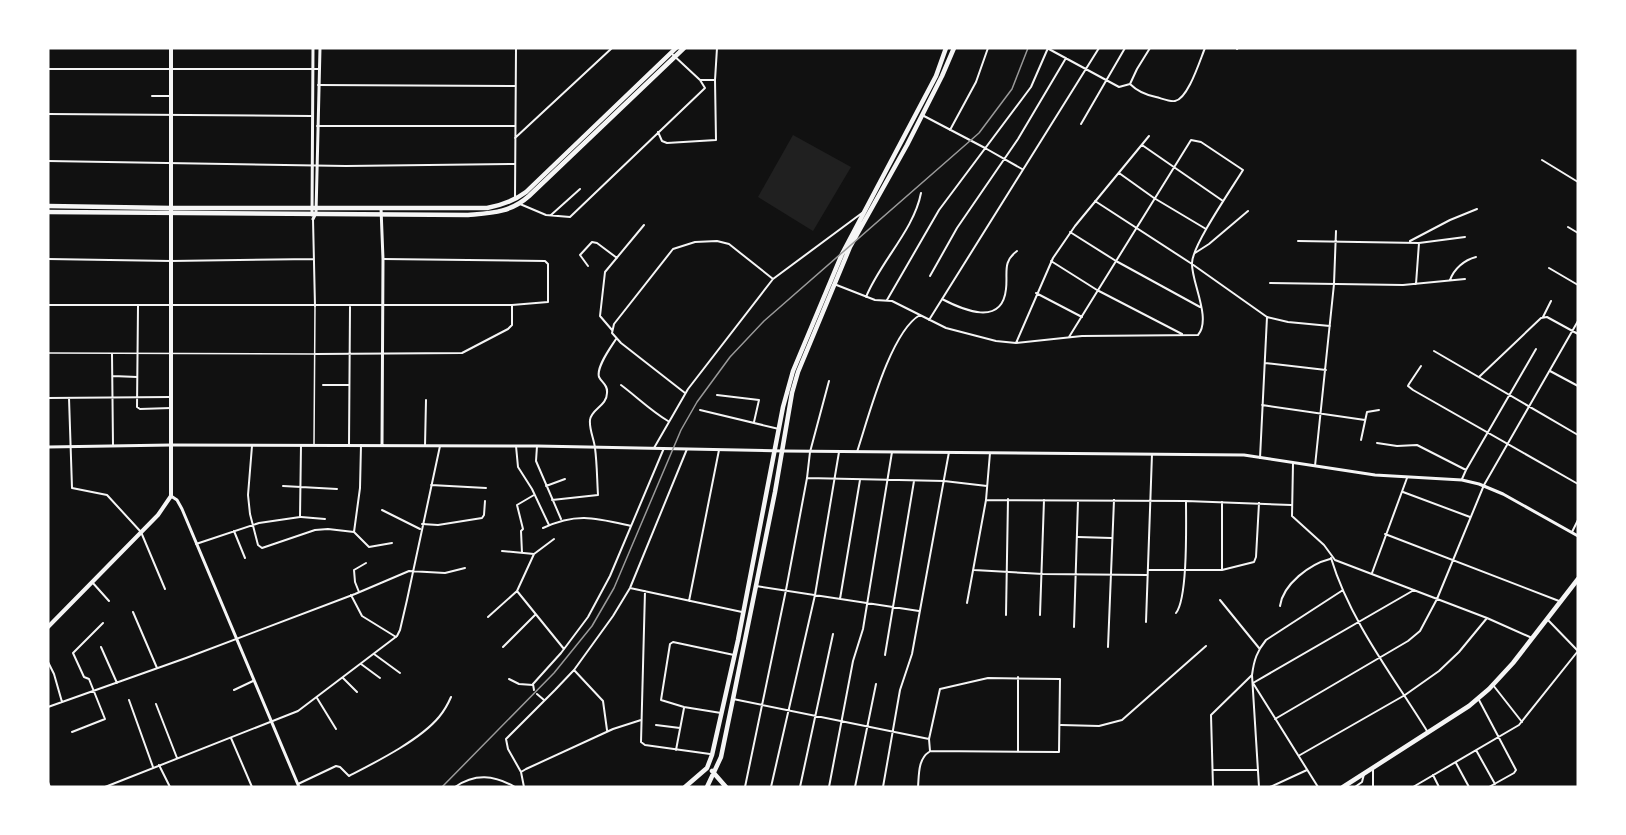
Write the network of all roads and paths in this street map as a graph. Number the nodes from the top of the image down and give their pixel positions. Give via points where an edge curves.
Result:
1 (171, 48) edge
2 (313, 48) edge
3 (320, 48) edge
4 (516, 48) edge
5 (612, 48) edge
6 (676, 48) edge
7 (684, 48) edge
8 (717, 48) edge
9 (946, 48) edge
10 (954, 48) edge
11 (988, 48) edge
12 (1048, 48) edge
13 (1099, 48) edge
14 (1125, 48) edge
15 (1150, 48) edge
16 (1205, 48) edge
17 (673, 55) junction
18 (946, 58) junction
19 (1066, 58) junction
20 (48, 69) edge
21 (171, 69) junction
22 (318, 69) junction
23 (312, 70) junction
24 (1085, 70) junction
25 (700, 80) junction
26 (715, 81) junction
27 (1106, 81) junction
28 (1130, 84) junction
29 (318, 86) junction
30 (515, 86) junction
31 (152, 96) dead end
32 (171, 96) junction
33 (923, 99) junction
34 (312, 100) junction
35 (317, 100) junction
36 (930, 102) junction
37 (48, 114) edge
38 (921, 115) junction
39 (171, 116) junction
40 (311, 116) junction
41 (1081, 124) dead end
42 (317, 126) junction
43 (515, 126) junction
44 (950, 130) junction
45 (658, 132) junction
46 (1149, 136) dead end
47 (514, 138) junction
48 (1142, 145) junction
49 (985, 148) junction
50 (1004, 158) junction
51 (1542, 159) dead end
52 (48, 160) edge
53 (171, 163) junction
54 (515, 164) junction
55 (314, 165) junction
56 (1173, 168) junction
57 (1023, 170) junction
58 (1119, 173) junction
59 (1578, 182) edge
60 (580, 189) dead end
61 (921, 193) dead end
62 (1154, 198) junction
63 (1095, 201) junction
64 (1224, 201) junction
65 (518, 202) junction
66 (48, 206) edge
67 (1477, 208) dead end
68 (171, 211) junction
69 (381, 211) junction
70 (864, 211) junction
71 (1248, 211) dead end
72 (48, 212) edge
73 (314, 213) junction
74 (551, 215) junction
75 (644, 225) dead end
76 (1568, 227) dead end
77 (1135, 228) junction
78 (1206, 230) junction
79 (1336, 231) dead end
80 (1070, 232) junction
81 (1578, 232) edge
82 (1465, 237) dead end
83 (1298, 241) dead end
84 (1336, 242) junction
85 (1408, 242) junction
86 (1419, 243) junction
87 (1017, 251) dead end
88 (1195, 253) junction
89 (1476, 257) dead end
90 (617, 258) junction
91 (314, 259) junction
92 (382, 259) junction
93 (48, 260) edge
94 (171, 261) junction
95 (1051, 261) junction
96 (1116, 261) junction
97 (1192, 264) junction
98 (588, 266) dead end
99 (1549, 268) dead end
100 (930, 276) dead end
101 (773, 279) junction
102 (1466, 279) dead end
103 (1450, 280) junction
104 (1270, 283) dead end
105 (834, 284) junction
106 (1334, 284) junction
107 (1416, 284) junction
108 (1578, 285) edge
109 (1098, 290) junction
110 (1036, 293) junction
111 (866, 297) junction
112 (942, 299) junction
113 (887, 300) junction
114 (1551, 301) dead end
115 (48, 305) edge
116 (512, 305) junction
117 (138, 306) junction
118 (170, 306) junction
119 (315, 306) junction
120 (350, 306) junction
121 (382, 306) junction
122 (1201, 307) junction
123 (920, 315) junction
124 (1082, 316) junction
125 (1268, 317) junction
126 (1543, 317) junction
127 (929, 320) junction
128 (1578, 321) edge
129 (1330, 326) junction
130 (612, 330) junction
131 (1573, 330) junction
132 (1578, 334) edge
133 (1184, 335) junction
134 (1069, 337) junction
135 (616, 339) junction
136 (1017, 343) junction
137 (806, 346) junction
138 (1536, 349) dead end
139 (1434, 351) dead end
140 (48, 353) edge
141 (112, 354) junction
142 (138, 354) junction
143 (170, 354) junction
144 (315, 354) junction
145 (349, 354) junction
146 (382, 354) junction
147 (1265, 363) junction
148 (1421, 366) dead end
149 (1326, 370) junction
150 (796, 371) junction
151 (1550, 371) junction
152 (113, 376) junction
153 (138, 377) junction
154 (1479, 377) junction
155 (829, 381) dead end
156 (324, 385) dead end
157 (349, 385) junction
158 (621, 385) dead end
159 (1578, 386) edge
160 (685, 393) junction
161 (717, 395) dead end
162 (1509, 396) junction
163 (137, 397) junction
164 (170, 397) junction
165 (48, 398) edge
166 (69, 398) junction
167 (113, 398) junction
168 (426, 400) dead end
169 (1262, 405) junction
170 (1529, 407) junction
171 (171, 408) junction
172 (700, 410) dead end
173 (1380, 410) dead end
174 (1322, 413) junction
175 (1365, 420) junction
176 (668, 421) junction
177 (754, 422) junction
178 (779, 429) junction
179 (1487, 434) junction
180 (1578, 435) edge
181 (1361, 440) dead end
182 (1377, 443) dead end
183 (1507, 444) junction
184 (171, 445) junction
185 (252, 445) junction
186 (301, 445) junction
187 (314, 445) junction
188 (349, 445) junction
189 (71, 446) junction
190 (113, 446) junction
191 (361, 446) junction
192 (382, 446) junction
193 (425, 446) junction
194 (440, 446) junction
195 (516, 446) junction
196 (537, 446) junction
197 (48, 447) edge
198 (595, 447) junction
199 (654, 448) junction
200 (664, 448) junction
201 (687, 448) junction
202 (719, 449) junction
203 (774, 451) junction
204 (783, 452) junction
205 (810, 452) junction
206 (838, 452) junction
207 (857, 452) junction
208 (892, 452) junction
209 (949, 452) junction
210 (990, 453) junction
211 (1152, 454) junction
212 (1260, 458) junction
213 (1293, 463) junction
214 (1315, 466) junction
215 (1466, 470) junction
216 (1407, 477) junction
217 (807, 478) junction
218 (565, 479) dead end
219 (834, 480) junction
220 (860, 480) junction
221 (1462, 480) junction
222 (887, 481) junction
223 (944, 481) junction
224 (914, 482) junction
225 (1578, 484) edge
226 (431, 485) junction
227 (1484, 485) junction
228 (283, 486) dead end
229 (301, 486) junction
230 (546, 486) junction
231 (987, 486) junction
232 (486, 488) dead end
233 (337, 489) dead end
234 (1402, 492) junction
235 (535, 495) junction
236 (171, 496) junction
237 (1008, 499) junction
238 (552, 500) junction
239 (986, 500) junction
240 (1044, 500) junction
241 (1114, 500) junction
242 (484, 501) dead end
243 (1078, 501) junction
244 (1150, 501) junction
245 (1186, 501) junction
246 (1222, 502) junction
247 (1259, 504) junction
248 (1291, 505) junction
249 (382, 510) dead end
250 (301, 517) junction
251 (761, 517) junction
252 (1470, 517) junction
253 (326, 519) dead end
254 (561, 519) junction
255 (770, 519) junction
256 (1578, 520) edge
257 (422, 524) junction
258 (253, 525) junction
259 (549, 525) junction
260 (631, 526) junction
261 (543, 528) dead end
262 (421, 529) junction
263 (234, 531) junction
264 (141, 532) junction
265 (354, 532) junction
266 (1572, 532) junction
267 (1385, 534) junction
268 (1578, 536) edge
269 (1078, 537) junction
270 (1111, 538) junction
271 (554, 539) dead end
272 (392, 543) dead end
273 (196, 544) junction
274 (502, 551) dead end
275 (522, 553) junction
276 (534, 554) junction
277 (1331, 557) junction
278 (245, 558) dead end
279 (1453, 559) junction
280 (366, 563) dead end
281 (465, 568) dead end
282 (412, 570) junction
283 (974, 570) junction
284 (1148, 570) junction
285 (1222, 570) junction
286 (1184, 571) junction
287 (1008, 572) junction
288 (1372, 573) junction
289 (1043, 574) junction
290 (1076, 574) junction
291 (1110, 574) junction
292 (1147, 575) junction
293 (749, 577) junction
294 (758, 578) junction
295 (1578, 579) edge
296 (92, 582) junction
297 (756, 586) junction
298 (630, 588) junction
299 (165, 589) dead end
300 (786, 590) junction
301 (1343, 590) junction
302 (1413, 590) junction
303 (517, 591) junction
304 (645, 591) junction
305 (359, 592) junction
306 (351, 595) junction
307 (815, 595) junction
308 (1437, 598) junction
309 (840, 599) junction
310 (1220, 600) dead end
311 (688, 601) junction
312 (109, 602) dead end
313 (1560, 602) junction
314 (867, 603) junction
315 (967, 603) dead end
316 (1280, 606) dead end
317 (894, 608) junction
318 (919, 611) junction
319 (133, 612) dead end
320 (743, 612) junction
321 (1176, 613) dead end
322 (536, 614) junction
323 (1005, 615) dead end
324 (1040, 615) dead end
325 (488, 617) dead end
326 (1487, 618) junction
327 (1547, 619) junction
328 (1359, 621) junction
329 (103, 622) dead end
330 (1146, 622) dead end
331 (48, 627) edge
332 (1074, 627) dead end
333 (833, 634) dead end
334 (396, 637) junction
335 (236, 638) junction
336 (1533, 638) junction
337 (738, 640) junction
338 (745, 642) junction
339 (1206, 646) dead end
340 (101, 647) dead end
341 (503, 647) dead end
342 (1108, 647) dead end
343 (1259, 648) junction
344 (564, 649) junction
345 (1578, 651) edge
346 (374, 654) junction
347 (734, 655) junction
348 (885, 655) dead end
349 (1381, 658) junction
350 (48, 662) edge
351 (361, 664) junction
352 (157, 668) junction
353 (574, 670) junction
354 (400, 673) dead end
355 (1252, 675) junction
356 (1018, 677) junction
357 (343, 678) junction
358 (380, 678) dead end
359 (509, 679) dead end
360 (253, 681) junction
361 (117, 683) junction
362 (1253, 683) junction
363 (876, 684) dead end
364 (533, 685) junction
365 (1493, 685) junction
366 (93, 690) junction
367 (234, 690) dead end
368 (534, 690) dead end
369 (357, 692) dead end
370 (537, 694) dead end
371 (1405, 695) junction
372 (451, 697) dead end
373 (317, 698) junction
374 (1478, 698) junction
375 (129, 700) dead end
376 (545, 701) junction
377 (62, 702) junction
378 (723, 702) junction
379 (732, 702) junction
380 (156, 704) dead end
381 (762, 705) junction
382 (48, 707) edge
383 (684, 707) junction
384 (789, 712) junction
385 (721, 713) junction
386 (815, 717) junction
387 (1275, 719) junction
388 (641, 720) junction
389 (1522, 722) junction
390 (272, 723) junction
391 (842, 723) junction
392 (1060, 724) junction
393 (656, 725) dead end
394 (680, 728) junction
395 (868, 728) junction
396 (336, 729) dead end
397 (608, 731) junction
398 (72, 732) dead end
399 (894, 732) junction
400 (1428, 733) junction
401 (1499, 737) junction
402 (231, 738) junction
403 (929, 739) junction
404 (676, 750) junction
405 (1476, 750) junction
406 (930, 751) junction
407 (1018, 752) junction
408 (712, 754) junction
409 (1298, 755) junction
410 (177, 758) junction
411 (1455, 763) junction
412 (159, 764) junction
413 (153, 766) junction
414 (707, 768) junction
415 (1373, 768) junction
416 (1212, 770) junction
417 (1258, 770) junction
418 (1307, 770) junction
419 (521, 772) junction
420 (714, 772) junction
421 (1364, 774) junction
422 (1433, 776) junction
423 (48, 782) edge
424 (1497, 783) junction
425 (298, 785) edge
426 (50, 787) edge
427 (105, 787) edge
428 (170, 787) edge
429 (252, 787) edge
430 (455, 787) edge
431 (514, 787) edge
432 (524, 787) edge
433 (685, 787) edge
434 (707, 787) edge
435 (726, 787) edge
436 (745, 787) edge
437 (771, 787) edge
438 (800, 787) edge
439 (829, 787) edge
440 (855, 787) edge
441 (883, 787) edge
442 (918, 787) edge
443 (1213, 787) edge
444 (1259, 787) edge
445 (1270, 787) edge
446 (1318, 787) edge
447 (1343, 787) edge
448 (1355, 787) edge
449 (1373, 787) edge
450 (1413, 787) edge
451 (1439, 787) edge
452 (1469, 787) edge
453 (1489, 787) edge
454 (1498, 787) edge

1 - 21 main road
2 - 23 street
3 - 22 street
4 - 30 street
5 - 47 street
6 - 17 main road
7 - 17 main road
8 - 26 street
9 - 18 main road
10 - 18 main road
11 - 44 street via 976,82
12 - 19 street
12 - 49 street via 1031,87
13 - 24 street
14 - 27 street
15 - 28 street
16 - 28 street via 1186,92 1178,100 1151,96
17 - 25 street
17 - 65 main road
18 - 33 main road
18 - 36 main road
19 - 24 street
19 - 50 street
20 - 21 street
21 - 23 street
21 - 32 main road
22 - 23 street
22 - 29 street
23 - 34 street
24 - 27 street
24 - 57 street
25 - 26 street
25 - 45 street via 705,87
26 - 45 street via 716,140 667,143
27 - 28 street via 1119,87
27 - 41 street
29 - 30 street
29 - 35 street
30 - 43 street
31 - 32 street
32 - 39 main road
33 - 36 main road
33 - 70 main road
34 - 35 street
34 - 40 street
35 - 42 street
36 - 38 main road
37 - 39 street
38 - 44 street
38 - 105 main road
39 - 40 street
39 - 53 main road
40 - 55 street
42 - 43 street
42 - 55 street
43 - 47 street
44 - 49 street
45 - 74 street via 570,217
46 - 48 street
47 - 54 street
48 - 56 street
48 - 58 street
49 - 50 street
49 - 113 street via 932,220
50 - 57 street
50 - 100 street
51 - 59 street
52 - 53 street
53 - 55 street
53 - 68 main road
54 - 55 street
54 - 65 street
55 - 73 street
56 - 62 street
56 - 64 street
56 - 64 street via 1193,139 1243,170
57 - 112 street
58 - 62 street
58 - 63 street
60 - 74 street
61 - 111 street via 908,224
62 - 77 street
62 - 78 street
63 - 77 street
63 - 80 street
64 - 78 street
65 - 69 main road via 487,208
65 - 74 street
66 - 68 main road
67 - 85 street
68 - 72 main road
68 - 73 main road
68 - 94 main road
69 - 73 main road
69 - 92 street
70 - 101 street
70 - 137 main road via 842,254
71 - 88 street
73 - 91 street
75 - 90 street
76 - 81 street
77 - 96 street
77 - 97 street
78 - 88 street
79 - 84 street
80 - 95 street
80 - 96 street
82 - 86 street
83 - 84 street
84 - 85 street
84 - 106 street
85 - 86 street
86 - 107 street
87 - 112 street via 1007,262 1004,300 991,311 976,313
88 - 97 street
89 - 103 street via 1464,262
90 - 98 street via 592,242 580,255
90 - 130 street via 604,276 600,312
91 - 94 street
91 - 119 street
92 - 116 street via 545,261 548,302
92 - 121 street
93 - 94 street
94 - 118 main road
95 - 109 street
95 - 110 street
96 - 109 street
96 - 122 street
97 - 122 street
97 - 125 street
99 - 108 street
101 - 130 street via 726,242 685,245 669,253
101 - 160 street
102 - 103 street
103 - 107 street
104 - 106 street
105 - 111 street
105 - 137 main road
106 - 107 street
106 - 129 street
109 - 124 street
109 - 133 street
110 - 124 street
110 - 136 street
111 - 113 street
112 - 127 street
113 - 123 street
114 - 126 street
115 - 117 street
116 - 121 street
116 - 146 street via 512,325 508,329 462,353
117 - 118 street
117 - 142 street
118 - 119 street
118 - 143 main road
119 - 120 street
119 - 144 lane
120 - 121 street
120 - 145 street
121 - 146 street
122 - 133 street via 1201,331 1198,335
123 - 127 street
123 - 207 street via 894,349
124 - 134 street
125 - 129 street
125 - 147 street
126 - 131 street
126 - 154 street
127 - 136 street via 955,331
128 - 131 street
129 - 149 street
130 - 135 street
131 - 132 street
131 - 151 street
133 - 134 street
134 - 136 street
135 - 160 street
135 - 198 street via 598,374 608,394 590,420
137 - 150 main road
138 - 162 street
139 - 154 street
140 - 141 lane
141 - 142 lane
141 - 152 street
142 - 143 lane
142 - 153 street
143 - 144 lane
143 - 164 main road
144 - 145 street
144 - 187 lane
145 - 146 street
145 - 157 street
146 - 192 street
147 - 149 street
147 - 169 street
148 - 179 street via 1409,387
149 - 174 street
150 - 178 main road
150 - 204 main road
151 - 159 street
151 - 170 street
152 - 153 street
152 - 167 street
153 - 163 street
154 - 162 street
155 - 205 street
156 - 157 street
157 - 188 street
158 - 176 street
160 - 176 street
161 - 177 street via 759,400
162 - 170 street
162 - 179 street
163 - 164 street
163 - 167 street
163 - 171 street via 139,408
164 - 171 main road
165 - 166 street
166 - 167 street
166 - 189 street
167 - 190 street
168 - 193 street
169 - 174 street
169 - 212 street
170 - 180 street
170 - 183 street
171 - 184 main road
172 - 177 street
173 - 175 street via 1368,411
174 - 175 street
174 - 214 street
175 - 181 street
176 - 199 street
177 - 178 street
178 - 203 main road
179 - 183 street
179 - 215 street
182 - 215 street via 1417,445
183 - 225 street
183 - 227 street
184 - 185 street
184 - 190 street
184 - 236 main road
185 - 186 street
185 - 258 street via 248,495
186 - 187 street
186 - 229 street
187 - 188 street
188 - 191 street
189 - 190 street
189 - 197 street
189 - 264 street via 72,488 107,495
191 - 192 street
191 - 265 street
192 - 193 street
193 - 194 street
194 - 195 street
194 - 226 street
195 - 196 street
195 - 235 street via 518,466
196 - 198 street
196 - 230 street via 536,461
198 - 199 street
198 - 238 street via 598,495
199 - 200 street
200 - 201 street
200 - 260 street
201 - 202 street
201 - 298 street
202 - 203 street
202 - 311 street
203 - 204 street
203 - 251 main road
204 - 205 street
204 - 255 main road
205 - 206 street
205 - 217 street
206 - 207 street
206 - 219 street
207 - 208 street
208 - 209 street
208 - 222 street
209 - 210 street
209 - 223 street
210 - 211 street
210 - 231 street
211 - 212 street
211 - 244 street
212 - 213 street
213 - 214 street
213 - 248 street
214 - 216 street
215 - 221 street
216 - 221 street
216 - 234 street
217 - 219 street
217 - 300 street
218 - 230 street
219 - 220 street
219 - 307 street
220 - 222 street
220 - 309 street
221 - 227 street
222 - 224 street
222 - 314 street
223 - 224 street
223 - 231 street
223 - 318 street
224 - 317 street
226 - 232 street
226 - 257 street
227 - 252 street
227 - 266 street
228 - 229 street
229 - 233 street
229 - 250 street
230 - 238 street
231 - 239 street
234 - 252 street
234 - 267 street
235 - 259 street
235 - 275 street via 517,505 523,529
236 - 264 main road
236 - 273 street via 182,509
237 - 239 street
237 - 240 street
237 - 287 street
238 - 254 street
239 - 283 street
240 - 243 street
240 - 289 street
241 - 243 street
241 - 244 street
241 - 270 street
242 - 257 street via 482,518
243 - 269 street
244 - 245 street
244 - 284 street
245 - 246 street
245 - 286 street
246 - 247 street
246 - 285 street
247 - 248 street
247 - 285 street via 1255,561
248 - 277 street via 1294,518 1324,545
249 - 262 street
250 - 253 street
250 - 258 street
251 - 255 main road
251 - 293 main road
252 - 279 street
254 - 259 street
254 - 260 street via 598,519
255 - 294 main road
256 - 266 street
257 - 262 street
258 - 263 street
258 - 265 street via 262,548 315,530
259 - 261 street
260 - 344 street via 588,617
262 - 282 street
263 - 273 street
263 - 278 street
264 - 296 main road
264 - 299 street
265 - 272 street via 369,547
266 - 268 street
267 - 279 street
267 - 288 street
269 - 270 street
269 - 290 street
270 - 291 street
271 - 276 street
273 - 335 street
274 - 275 street
275 - 276 street
276 - 303 street
277 - 288 street
277 - 301 street
277 - 316 street via 1302,574
279 - 308 street
279 - 313 street
280 - 305 street via 354,570
281 - 282 street via 445,573
282 - 305 street
282 - 334 street
283 - 287 street
283 - 315 street
284 - 286 street
284 - 292 street
285 - 286 street
286 - 321 street via 1181,603
287 - 289 street
287 - 323 street
288 - 302 street
289 - 290 street
289 - 324 street
290 - 291 street
290 - 332 street
291 - 292 street
291 - 342 street
292 - 330 street
293 - 294 main road
293 - 320 main road
294 - 297 main road
295 - 313 main road
296 - 312 street
296 - 331 main road
297 - 300 street
297 - 338 main road
298 - 304 street
298 - 353 street
300 - 307 street
300 - 381 street
301 - 328 street
301 - 343 street via 1278,631
302 - 308 street
302 - 328 street
303 - 322 street
303 - 325 street
304 - 311 street
304 - 388 street
305 - 306 street
306 - 334 street via 362,615
306 - 335 street
307 - 309 street
307 - 384 street
308 - 326 street
308 - 349 street via 1420,631
309 - 314 street
310 - 343 street
311 - 320 street
313 - 327 main road
314 - 317 street
314 - 391 street
317 - 318 street
317 - 348 street
318 - 399 street
319 - 352 street
320 - 337 main road
322 - 341 street
322 - 344 street
326 - 336 street
326 - 371 street via 1440,671
327 - 336 main road
327 - 345 street
328 - 349 street
328 - 362 street
329 - 366 street via 73,653
333 - 386 street
334 - 346 street
335 - 352 street
335 - 360 street
336 - 365 main road
337 - 338 main road
337 - 347 main road
338 - 379 main road
339 - 392 street via 1122,720 1099,726
340 - 361 street
343 - 355 street
344 - 364 street
345 - 389 street
346 - 351 street
346 - 354 street
347 - 378 main road
347 - 383 street via 670,643 661,699
349 - 371 street
349 - 387 street
350 - 377 street
351 - 357 street
351 - 358 street
352 - 361 street
353 - 376 street
353 - 397 street via 603,701
355 - 362 street
355 - 416 street via 1211,716
356 - 392 street via 1058,678
356 - 403 street via 979,679 940,690
356 - 407 street
357 - 369 street
357 - 373 street
359 - 364 street
360 - 367 street
360 - 390 street
361 - 366 street
362 - 387 street
362 - 417 street
363 - 395 street
364 - 368 street
365 - 374 main road
365 - 389 street
366 - 377 street
366 - 398 street via 105,719
370 - 376 street
371 - 400 street
371 - 409 street
372 - 425 street via 437,720 384,757 349,776 336,766
373 - 390 street
373 - 396 street
374 - 400 main road
374 - 401 street
375 - 413 street
376 - 419 street via 505,740
377 - 382 street
378 - 379 main road
378 - 385 main road
379 - 381 street
379 - 420 main road via 721,757
380 - 410 street
381 - 384 street
381 - 436 street
383 - 385 street
383 - 394 street
384 - 386 street
384 - 437 street
385 - 408 main road
386 - 391 street
386 - 438 street
387 - 409 street
388 - 397 street
388 - 404 street via 643,744
389 - 401 street
390 - 402 street
390 - 425 street
391 - 395 street
391 - 439 street
392 - 407 street via 1059,752
393 - 394 street
394 - 404 street
395 - 399 street
395 - 440 street
397 - 419 street
399 - 403 street
399 - 441 street
400 - 415 main road
401 - 405 street
401 - 424 street via 1516,770
402 - 410 street
402 - 429 street
403 - 406 street
404 - 408 street
405 - 411 street
405 - 424 street
406 - 407 street
406 - 442 street via 921,760
408 - 414 main road
409 - 418 street
410 - 412 street
411 - 422 street
411 - 452 street
412 - 413 street
412 - 428 street
413 - 427 street
414 - 420 main road
414 - 433 main road
415 - 421 main road
415 - 449 street
416 - 417 street
416 - 443 street
417 - 444 street
418 - 445 street
418 - 446 street
419 - 432 street
420 - 434 main road
420 - 435 main road
421 - 447 main road
421 - 448 street
422 - 450 street
422 - 451 street
423 - 426 street
424 - 453 street
424 - 454 street
430 - 431 street via 482,776

